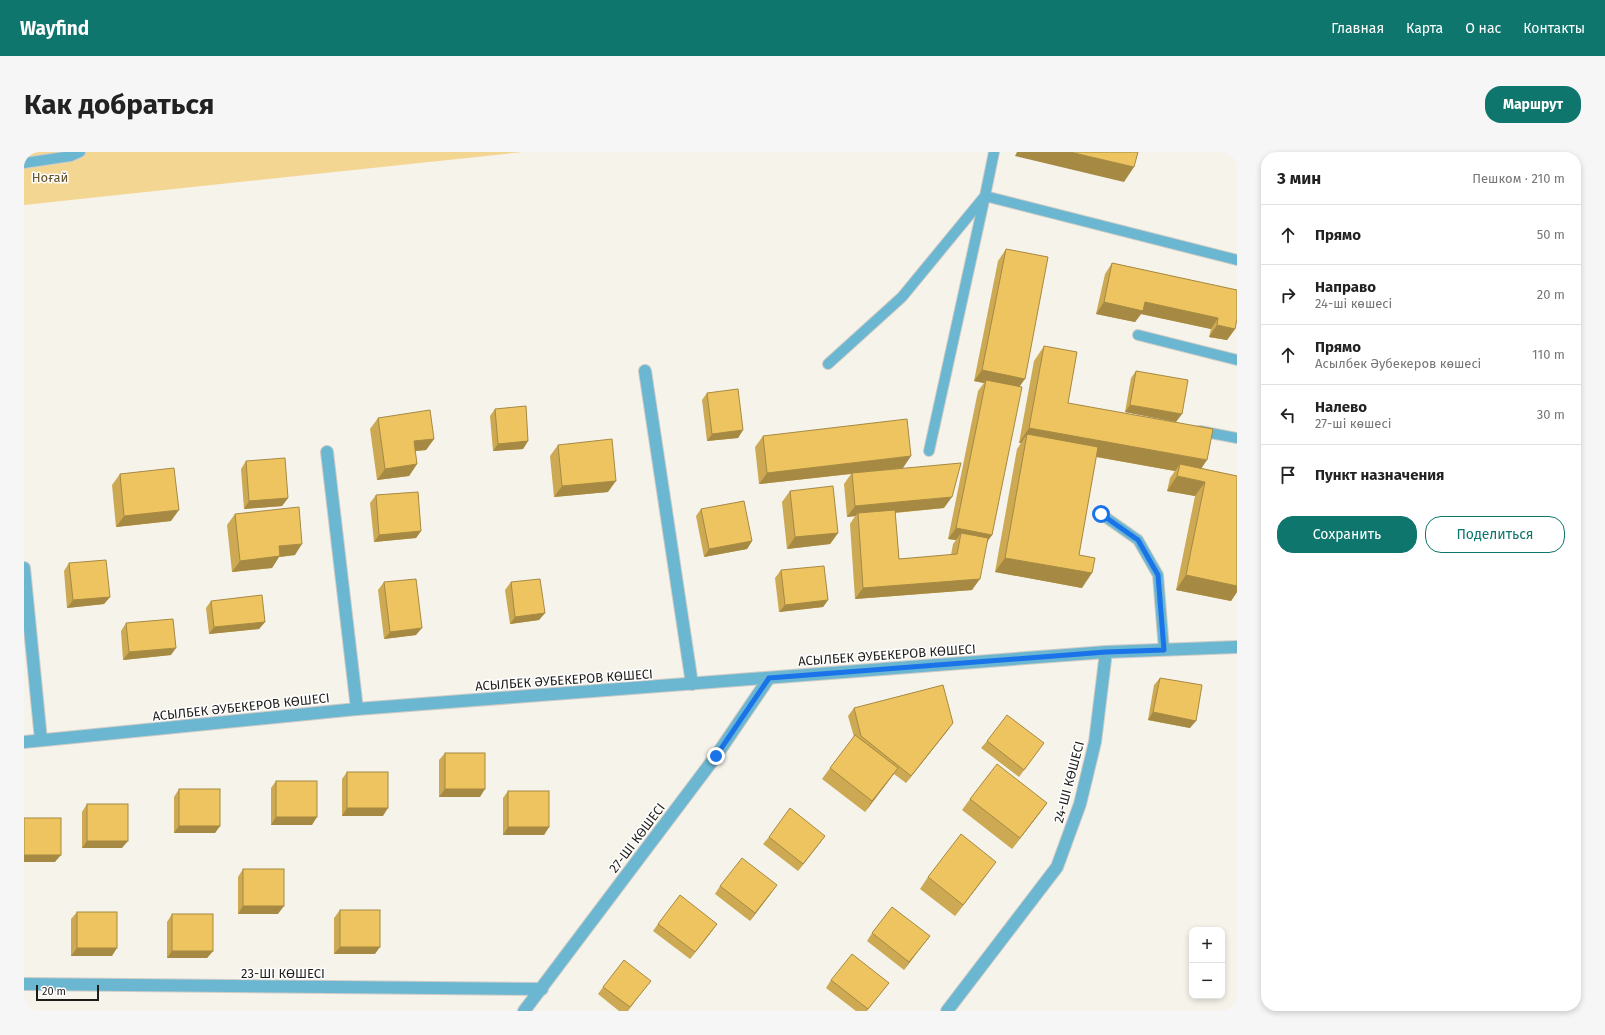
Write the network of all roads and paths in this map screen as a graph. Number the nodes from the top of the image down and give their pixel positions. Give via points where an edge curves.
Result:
1 (80, 152) edge
2 (994, 152) edge
3 (24, 163) edge
4 (985, 196) junction
5 (1237, 260) edge
6 (1138, 335) dead end
7 (1237, 360) edge
8 (828, 364) dead end
9 (645, 371) dead end
10 (1192, 430) edge
11 (1237, 438) edge
12 (929, 451) dead end
13 (328, 452) dead end
14 (1101, 514) dead end
15 (24, 568) edge
16 (1237, 647) edge
17 (1164, 650) junction
18 (1106, 652) junction
19 (769, 678) junction
20 (692, 684) junction
21 (357, 709) junction
22 (41, 740) junction
23 (24, 742) edge
24 (24, 984) edge
25 (542, 989) junction
26 (524, 1011) edge
27 (946, 1011) edge

1 - 3 lane via 71,156
2 - 4 lane
4 - 5 lane
4 - 8 lane via 902,297
4 - 12 lane
6 - 7 lane
9 - 20 street
10 - 11 lane
13 - 21 street
14 - 17 lane via 1138,540 1158,575
15 - 22 street
16 - 17 street
17 - 18 street
18 - 19 street, АСЫЛБЕК ӘУБЕКЕРОВ КӨШЕСІ
18 - 27 street, 24-ШІ КӨШЕСІ via 1095,742 1080,804 1057,867
19 - 20 street, АСЫЛБЕК ӘУБЕКЕРОВ КӨШЕСІ
19 - 25 street, 27-ШІ КӨШЕСІ via 716,756
20 - 21 street, АСЫЛБЕК ӘУБЕКЕРОВ КӨШЕСІ
21 - 22 street, АСЫЛБЕК ӘУБЕКЕРОВ КӨШЕСІ
22 - 23 street, АСЫЛБЕК ӘУБЕКЕРОВ КӨШЕСІ
24 - 25 street, 23-ШІ КӨШЕСІ
25 - 26 street, 27-ШІ КӨШЕСІ

